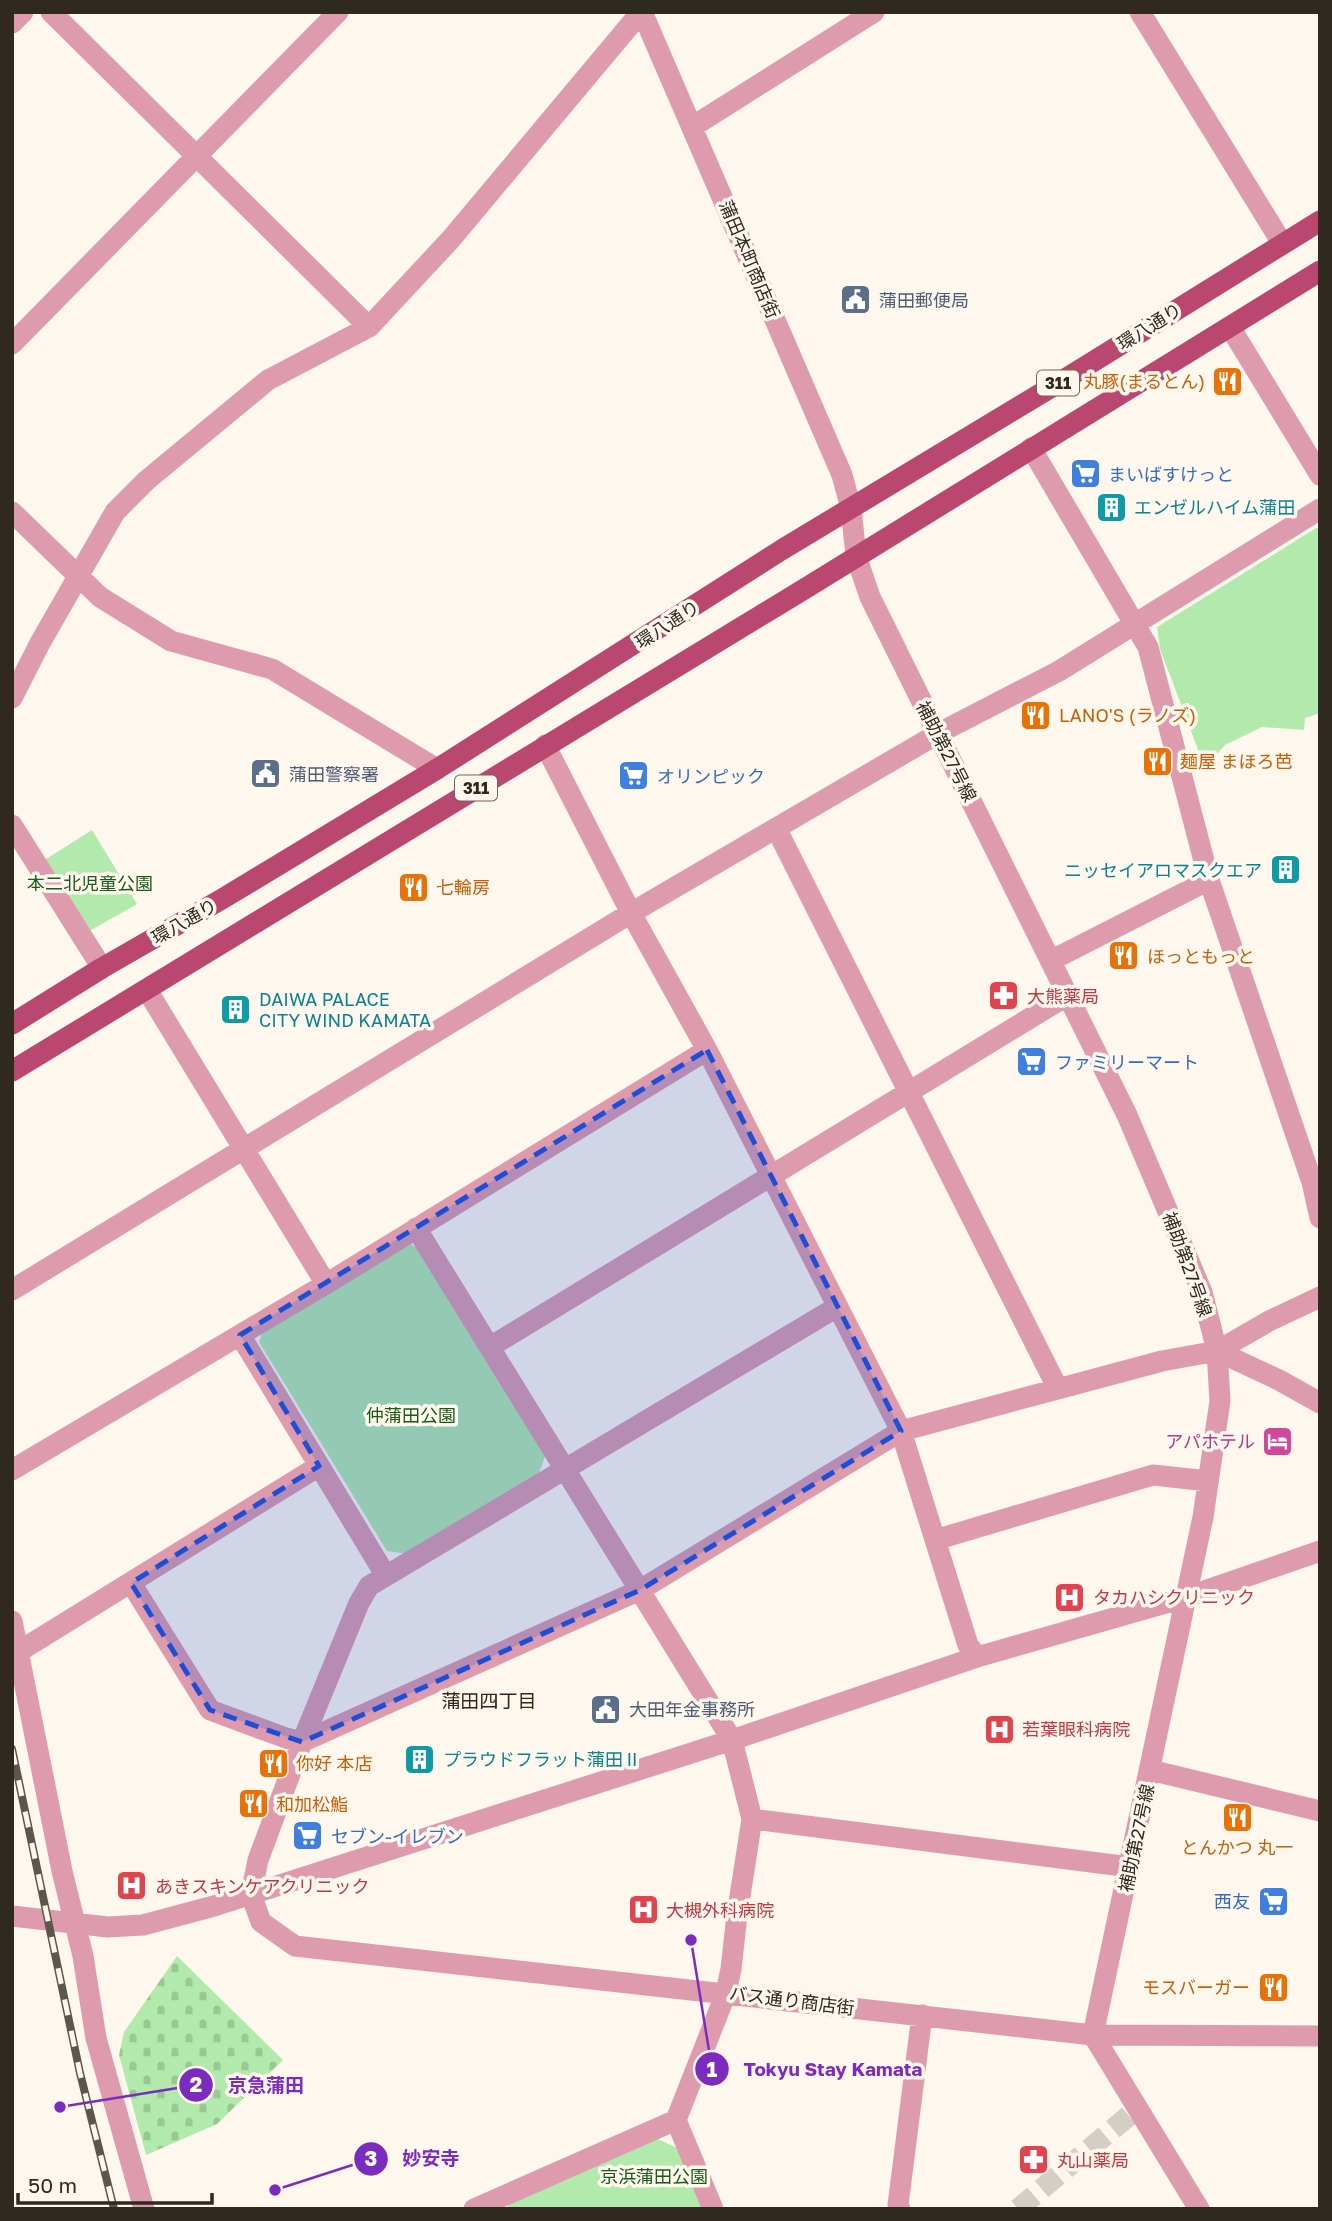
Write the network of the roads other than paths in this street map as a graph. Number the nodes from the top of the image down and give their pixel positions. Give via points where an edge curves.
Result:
1 (23, 12) edge
2 (51, 12) edge
3 (338, 12) edge
4 (641, 12) edge
5 (874, 12) edge
6 (1140, 12) edge
7 (12, 23) edge
8 (692, 127) junction
9 (196, 156) junction
10 (1320, 221) edge
11 (1282, 243) junction
12 (1320, 271) edge
13 (369, 327) junction
14 (1230, 327) junction
15 (12, 344) edge
16 (1031, 448) junction
17 (1320, 475) edge
18 (851, 508) junction
19 (1320, 509) edge
20 (12, 512) edge
21 (856, 556) junction
22 (79, 577) junction
23 (1135, 624) junction
24 (12, 698) edge
25 (939, 733) junction
26 (545, 745) junction
27 (437, 769) junction
28 (12, 825) edge
29 (776, 828) junction
30 (1209, 880) junction
31 (631, 913) junction
32 (1052, 960) junction
33 (102, 968) junction
34 (147, 990) junction
35 (1068, 995) junction
36 (12, 1024) edge
37 (707, 1050) junction
38 (12, 1071) edge
39 (908, 1093) junction
40 (245, 1148) junction
41 (770, 1176) junction
42 (1320, 1218) edge
43 (416, 1228) junction
44 (326, 1284) junction
45 (12, 1290) edge
46 (1320, 1297) edge
47 (837, 1307) junction
48 (240, 1335) junction
49 (490, 1347) junction
50 (1217, 1351) junction
51 (1058, 1389) junction
52 (1320, 1403) edge
53 (901, 1431) junction
54 (319, 1466) junction
55 (565, 1469) junction
56 (12, 1470) edge
57 (1208, 1481) junction
58 (935, 1540) junction
59 (1320, 1551) edge
60 (386, 1576) junction
61 (131, 1583) junction
62 (640, 1590) junction
63 (1187, 1597) junction
64 (12, 1621) edge
65 (18, 1653) junction
66 (977, 1657) junction
67 (732, 1740) junction
68 (302, 1742) junction
69 (1150, 1770) junction
70 (1320, 1811) edge
71 (752, 1819) junction
72 (1130, 1867) junction
73 (251, 1894) junction
74 (12, 1916) edge
75 (76, 1924) junction
76 (726, 1993) junction
77 (922, 2015) junction
78 (1093, 2035) junction
79 (1320, 2036) edge
80 (676, 2120) junction
81 (144, 2209) edge
82 (474, 2209) edge
83 (713, 2209) edge
84 (900, 2209) edge
85 (1199, 2209) edge

1 - 7 street
2 - 9 street
3 - 9 street
4 - 8 street, 蒲田本町商店街
4 - 13 street via 451,239
5 - 8 street
6 - 11 street
8 - 18 street, 蒲田本町商店街 via 842,475
9 - 13 street
9 - 15 street
10 - 11 main road, 環八通り / 311
11 - 18 main road, 環八通り / 311
12 - 14 main road, 311
13 - 22 street via 268,380 147,480 115,512
14 - 16 main road, 311
14 - 17 street
16 - 21 main road, 311
16 - 23 street
18 - 21 street, 蒲田本町商店街
18 - 27 main road, 環八通り / 311
19 - 23 street
20 - 22 street
21 - 25 street, 補助第27号線 via 870,597
21 - 26 main road, 311
22 - 24 street
22 - 27 street via 100,597 171,641 272,669
23 - 25 street via 1059,671
23 - 30 street via 1148,647
25 - 29 street
25 - 32 street, 補助第27号線
26 - 31 street
26 - 34 main road, 311
27 - 33 main road, 環八通り / 311
28 - 33 street
29 - 31 street
29 - 39 street
30 - 32 street
30 - 42 street via 1312,1182
31 - 37 street
31 - 40 street
32 - 35 street, 補助第27号線
33 - 36 main road, 環八通り / 311
34 - 38 main road, 311
34 - 40 street
35 - 39 street
35 - 50 street, 補助第27号線 via 1152,1168 1202,1292
37 - 41 street
37 - 43 street
39 - 41 street
39 - 51 street
40 - 44 street
40 - 45 street
41 - 47 street
41 - 49 street
43 - 44 street
43 - 49 street
44 - 48 street
46 - 50 street
47 - 53 street
47 - 55 street
48 - 54 street
48 - 56 street
49 - 55 street
50 - 51 street
50 - 52 street
50 - 57 street, 補助第27号線 via 1220,1401
51 - 53 street
53 - 58 street
53 - 62 street
54 - 60 street
54 - 61 street
55 - 60 street
55 - 62 street
57 - 58 street via 1153,1475
57 - 63 street, 補助第27号線
58 - 66 street via 968,1645
59 - 63 street
60 - 68 street via 369,1586 359,1603
61 - 65 street
61 - 68 street via 210,1710
62 - 67 street
62 - 68 street
63 - 66 street
63 - 69 street, 補助第27号線
64 - 65 street
65 - 75 street
66 - 67 street
67 - 71 street
67 - 73 street
68 - 73 street via 258,1860
69 - 70 street
69 - 72 street, 補助第27号線
71 - 72 street
71 - 76 street
72 - 78 street, 補助第27号線
73 - 75 street via 143,1925
73 - 76 street, バス通り商店街 via 261,1922 295,1946
74 - 75 street
75 - 81 street via 96,2038
76 - 77 street, バス通り商店街
76 - 80 street
77 - 78 street, バス通り商店街
77 - 84 street
78 - 79 street, バス通り商店街
78 - 85 street
80 - 82 street
80 - 83 street

